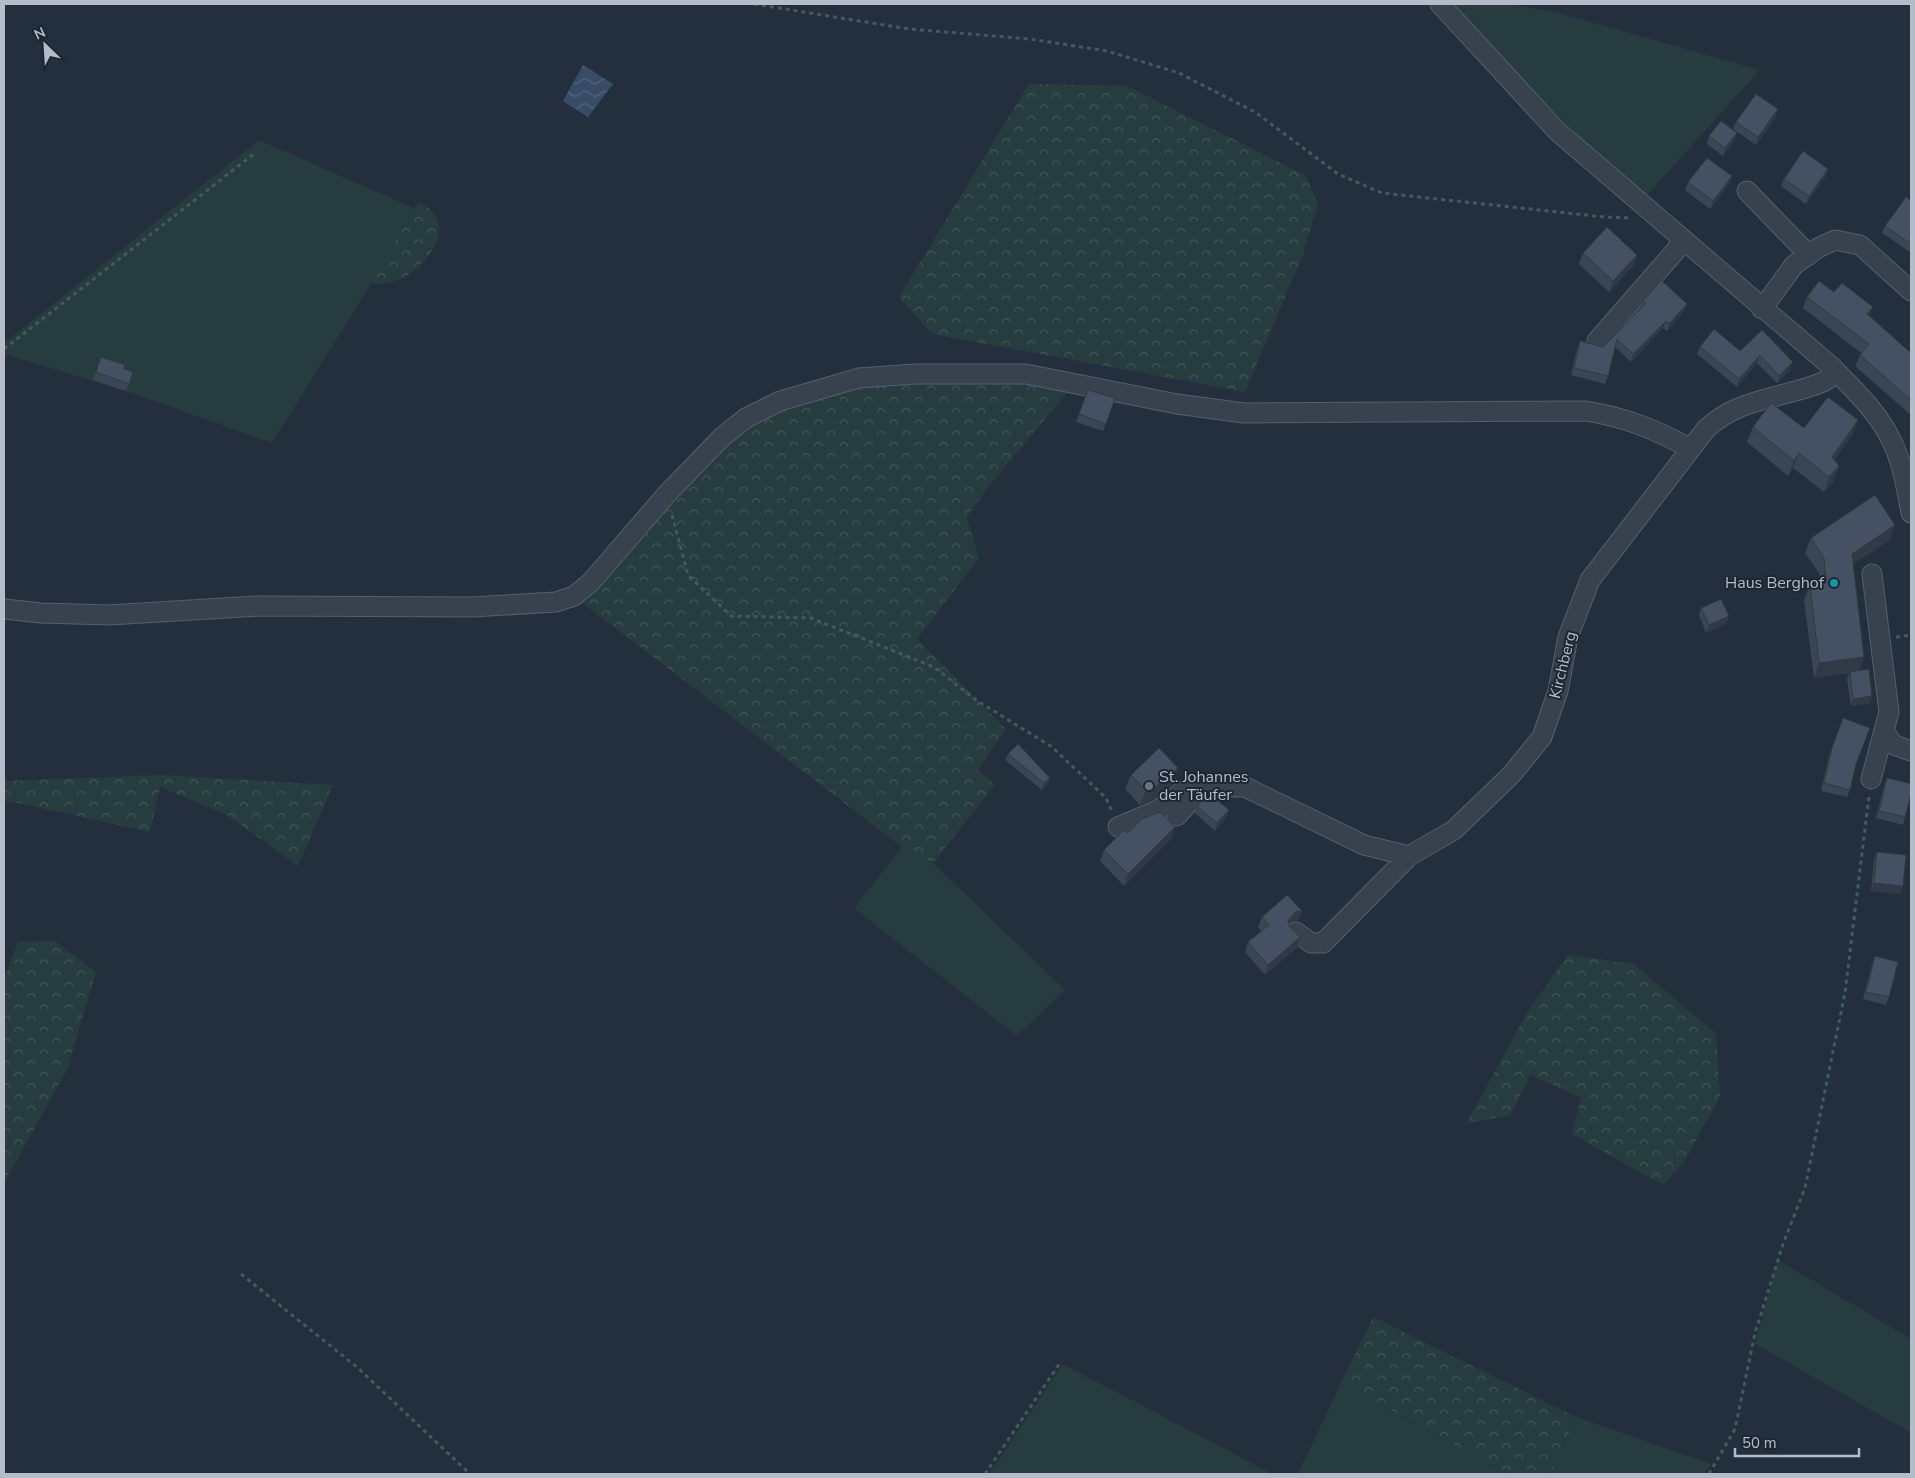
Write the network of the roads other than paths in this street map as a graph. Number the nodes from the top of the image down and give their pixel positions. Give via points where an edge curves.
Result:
1 (1440, 4) edge
2 (1746, 191) dead end
3 (1684, 241) junction
4 (1809, 254) junction
5 (1911, 291) edge
6 (1762, 309) junction
7 (1597, 341) dead end
8 (1833, 368) junction
9 (1903, 444) edge
10 (1690, 448) junction
11 (1911, 513) edge
12 (1872, 574) dead end
13 (4, 609) edge
14 (1885, 733) junction
15 (1911, 751) edge
16 (1871, 779) road end
17 (1204, 787) junction
18 (1177, 816) dead end
19 (1118, 827) road end
20 (1409, 856) junction
21 (1296, 932) edge

1 - 3 street via 1557,131
2 - 4 street
3 - 6 street
3 - 7 street
4 - 5 street via 1835,240 1860,245
4 - 6 street via 1794,265
6 - 8 street
8 - 9 street
8 - 10 street, Kirchberg via 1831,377 1823,382 1726,412 1706,428
9 - 11 street
10 - 13 street via 1620,416 1586,411 1244,413 1177,404 1026,374 915,374 859,378 780,401 746,418 722,437 666,495 591,582 574,596 556,602 472,607 258,606 109,615
10 - 20 street, Kirchberg via 1590,580 1568,637 1558,691 1542,737 1512,774 1454,830
12 - 14 street via 1887,686 1889,712
14 - 15 street via 1894,745
14 - 16 street
17 - 18 street
17 - 19 street via 1184,790 1158,810
17 - 20 street via 1245,787 1364,845
20 - 21 street, Kirchberg via 1323,943 1311,943

